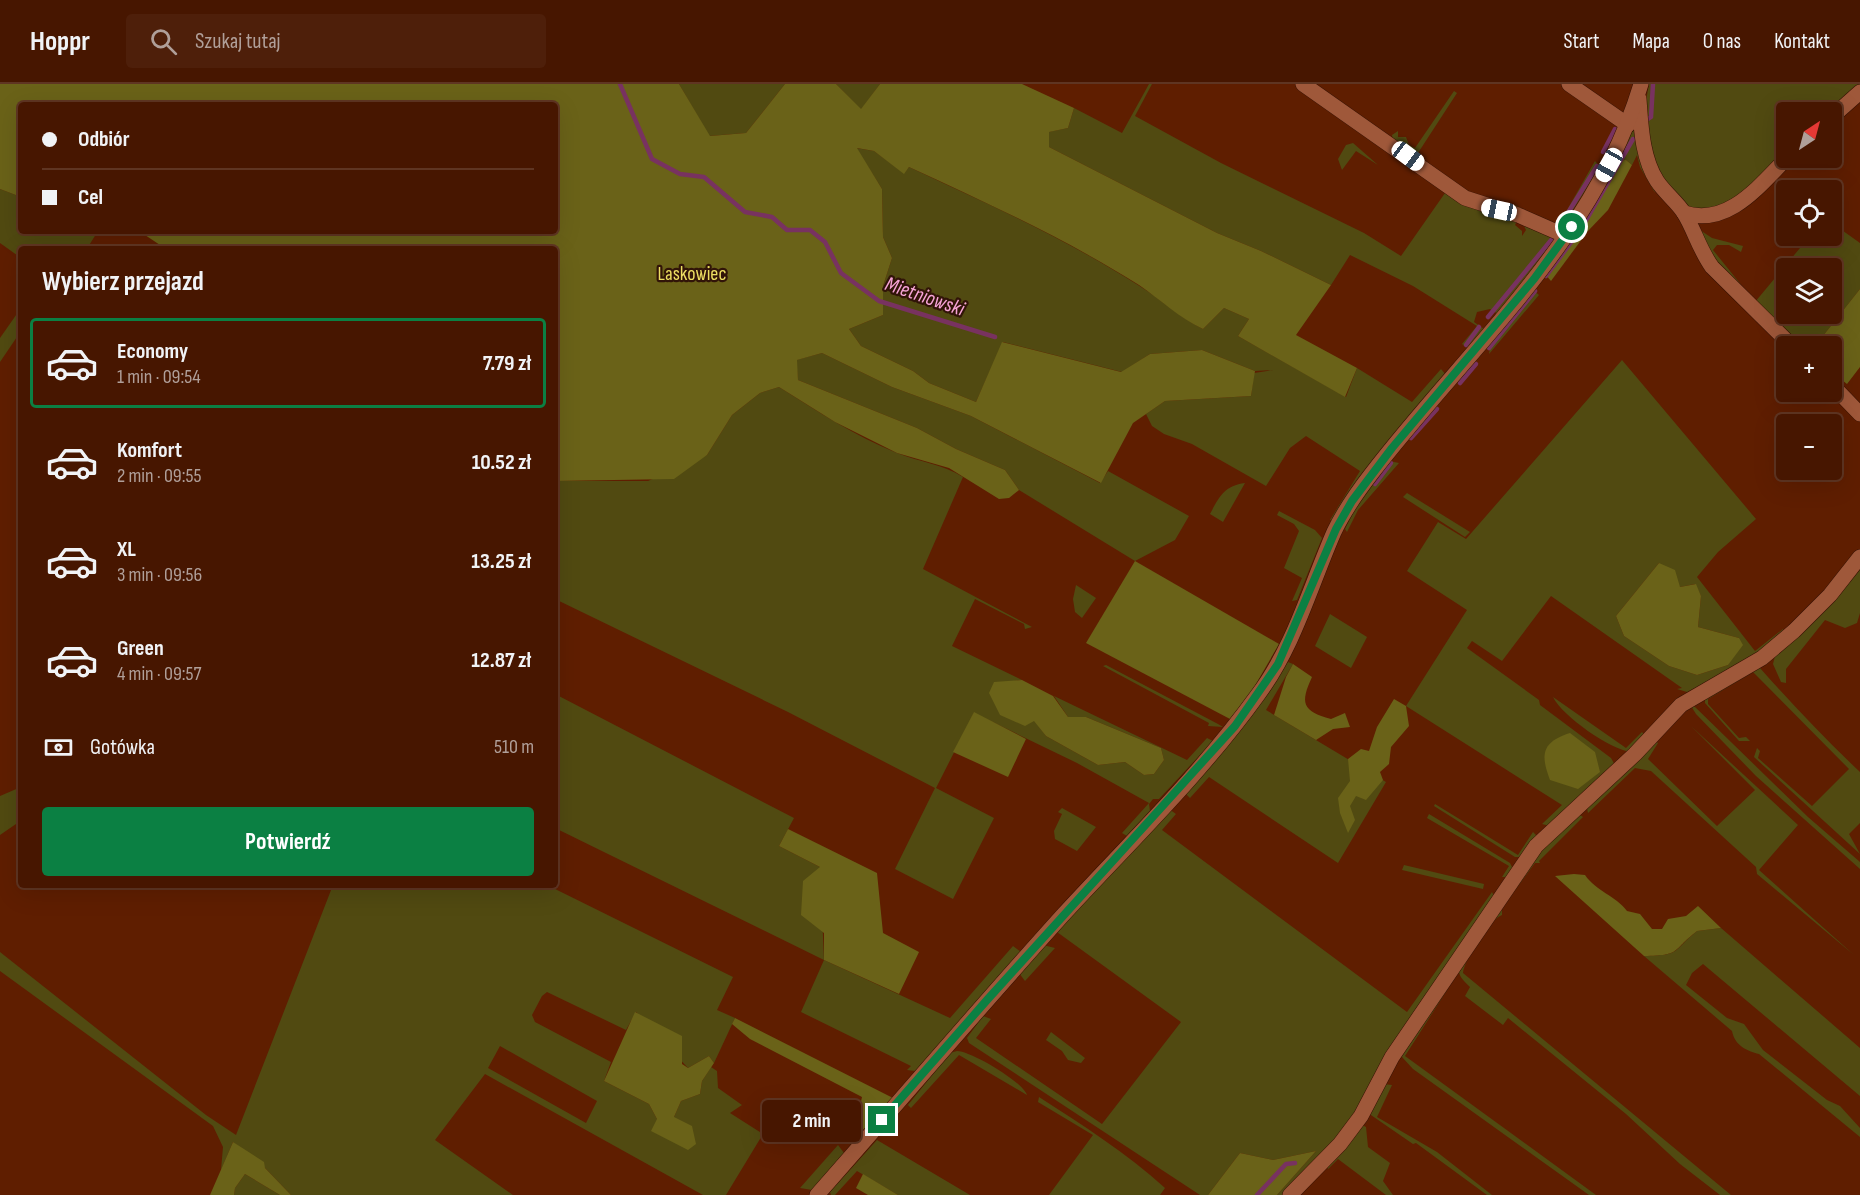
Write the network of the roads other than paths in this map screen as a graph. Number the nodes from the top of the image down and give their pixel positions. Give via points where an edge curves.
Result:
1 (1303, 84) edge
2 (1569, 84) edge
3 (1640, 89) edge
4 (1860, 92) edge
5 (1842, 108) edge
6 (1628, 124) junction
7 (1777, 168) edge
8 (1684, 213) junction
9 (1566, 236) junction
10 (1782, 336) edge
11 (1842, 395) edge
12 (1860, 414) edge
13 (1860, 557) edge
14 (817, 1195) edge
15 (1290, 1195) edge

1 - 9 street via 1465,198
2 - 6 street
3 - 6 street
3 - 8 street via 1641,125 1649,166
4 - 5 street
6 - 9 street via 1591,198
7 - 8 street via 1752,192 1721,213 1697,217
8 - 10 street via 1712,267
9 - 14 street via 1352,501 1278,664 1235,726
11 - 12 street
13 - 15 street via 1794,631 1762,658 1681,705 1635,754 1536,846 1392,1057 1350,1131

